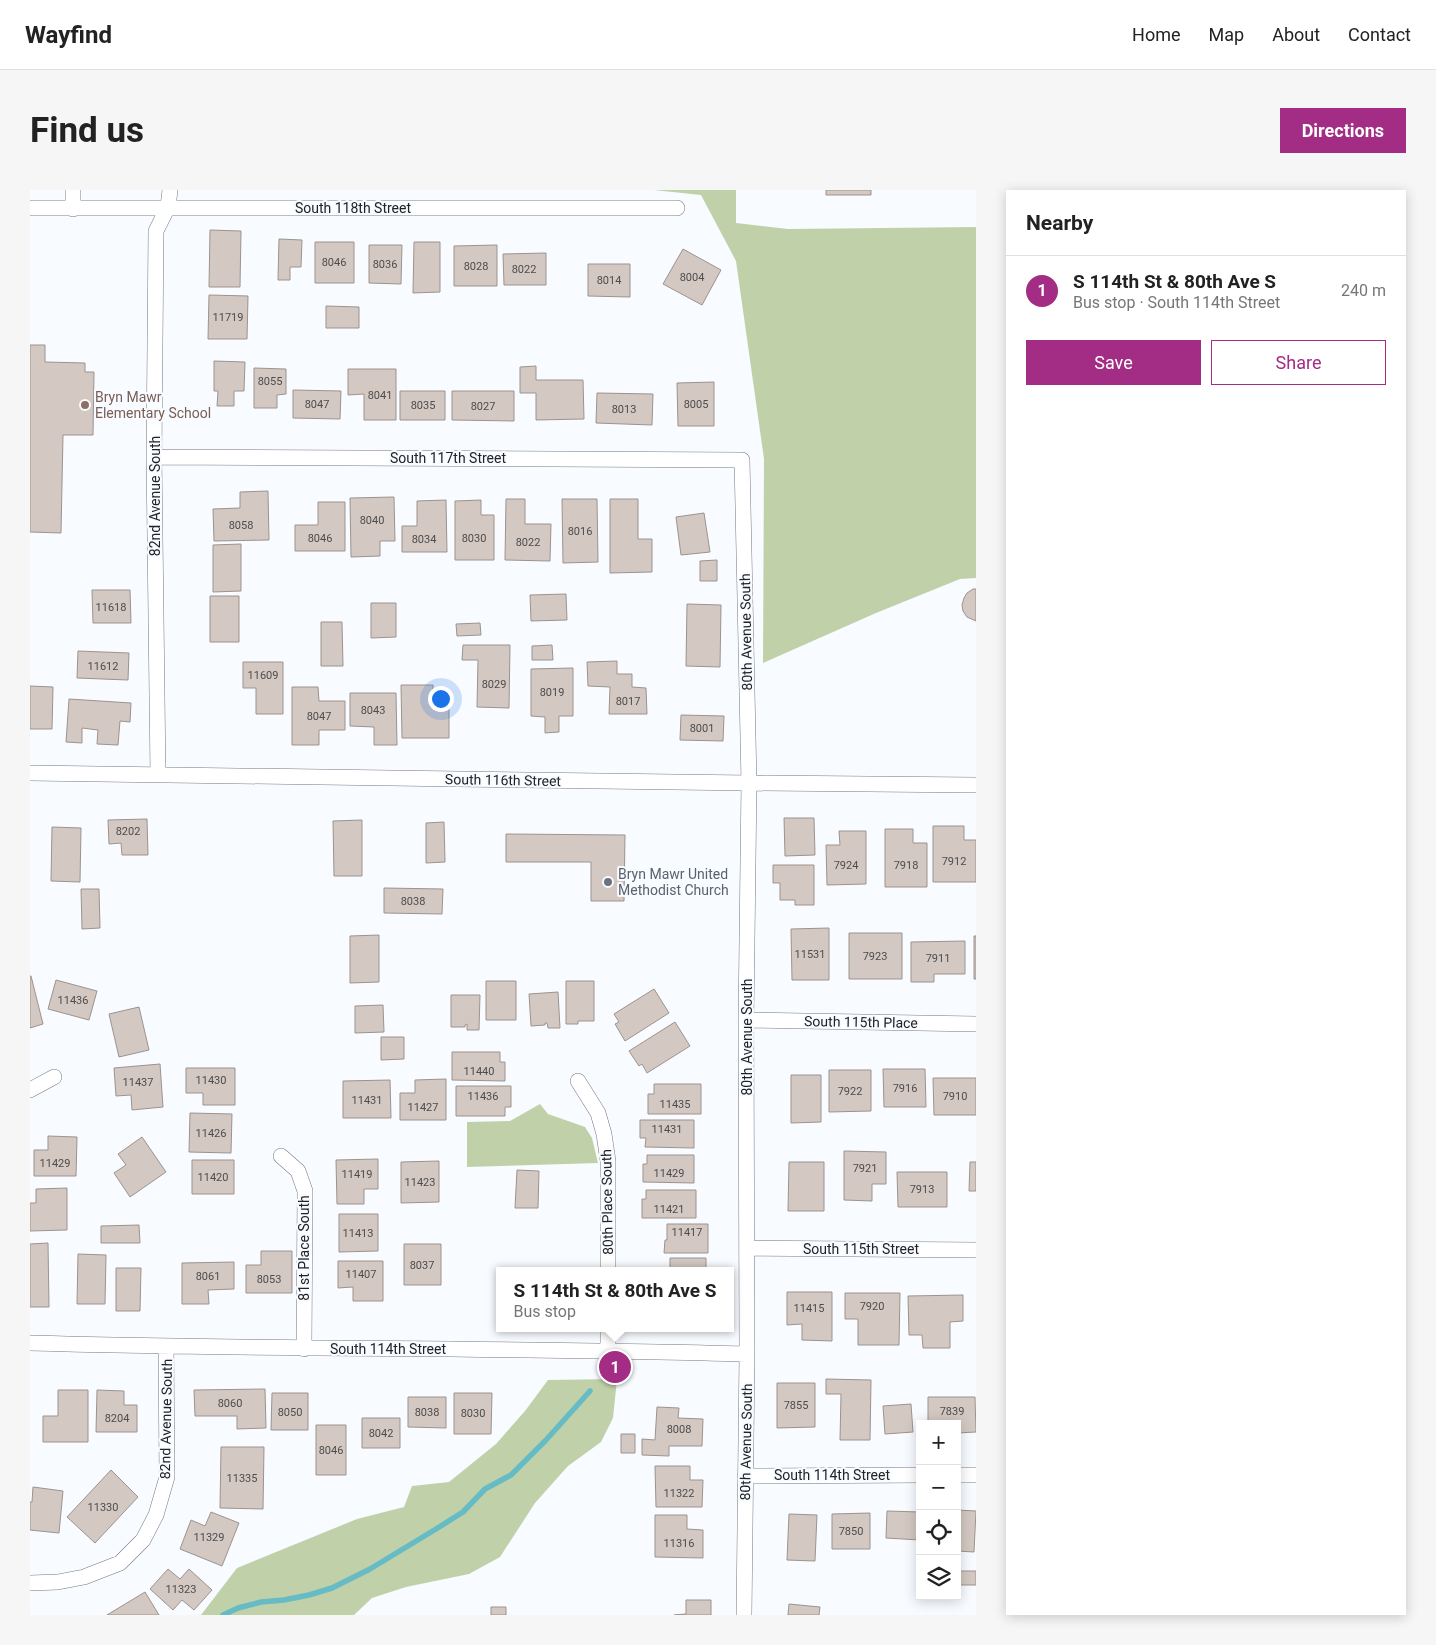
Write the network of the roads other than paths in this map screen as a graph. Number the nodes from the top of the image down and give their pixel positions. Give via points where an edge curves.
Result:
1 (73, 190) edge
2 (170, 190) edge
3 (168, 207) junction
4 (30, 208) edge
5 (72, 208) junction
6 (677, 208) dead end
7 (154, 457) junction
8 (742, 460) joint
9 (30, 773) edge
10 (158, 775) junction
11 (749, 783) junction
12 (976, 785) edge
13 (746, 1020) junction
14 (976, 1024) edge
15 (54, 1077) dead end
16 (578, 1081) dead end
17 (30, 1090) edge
18 (281, 1156) dead end
19 (747, 1248) junction
20 (976, 1250) edge
21 (608, 1267) edge
22 (608, 1332) edge
23 (30, 1343) edge
24 (166, 1347) junction
25 (304, 1349) junction
26 (608, 1350) junction
27 (747, 1354) junction
28 (916, 1475) edge
29 (961, 1475) edge
30 (976, 1475) edge
31 (745, 1476) junction
32 (30, 1583) edge
33 (744, 1615) edge

1 - 5 street
2 - 3 street, 82nd Avenue South
3 - 5 street, South 118th Street
3 - 6 street, South 118th Street
3 - 7 street, 82nd Avenue South via 156,230
4 - 5 street, South 118th Street
7 - 8 street, South 117th Street
7 - 10 street, 82nd Avenue South
8 - 11 street, 80th Avenue South
9 - 10 street, South 116th Street
10 - 11 street, South 116th Street
11 - 12 street, South 116th Street
11 - 13 street, 80th Avenue South
13 - 14 street, South 115th Place
13 - 19 street, 80th Avenue South
15 - 17 street
16 - 21 street, 80th Place South via 598,1113 604,1134 608,1161
18 - 25 street, 81st Place South via 298,1171 305,1191
19 - 20 street, South 115th Street
19 - 27 street, 80th Avenue South
22 - 26 street
23 - 24 street, South 114th Street
24 - 25 street, South 114th Street
24 - 32 street, 82nd Avenue South via 167,1477 156,1515 143,1540 120,1563 84,1577
25 - 26 street, South 114th Street
26 - 27 street, South 114th Street
27 - 31 street, 80th Avenue South
28 - 31 street, South 114th Street
29 - 30 street
31 - 33 street, 80th Avenue South

